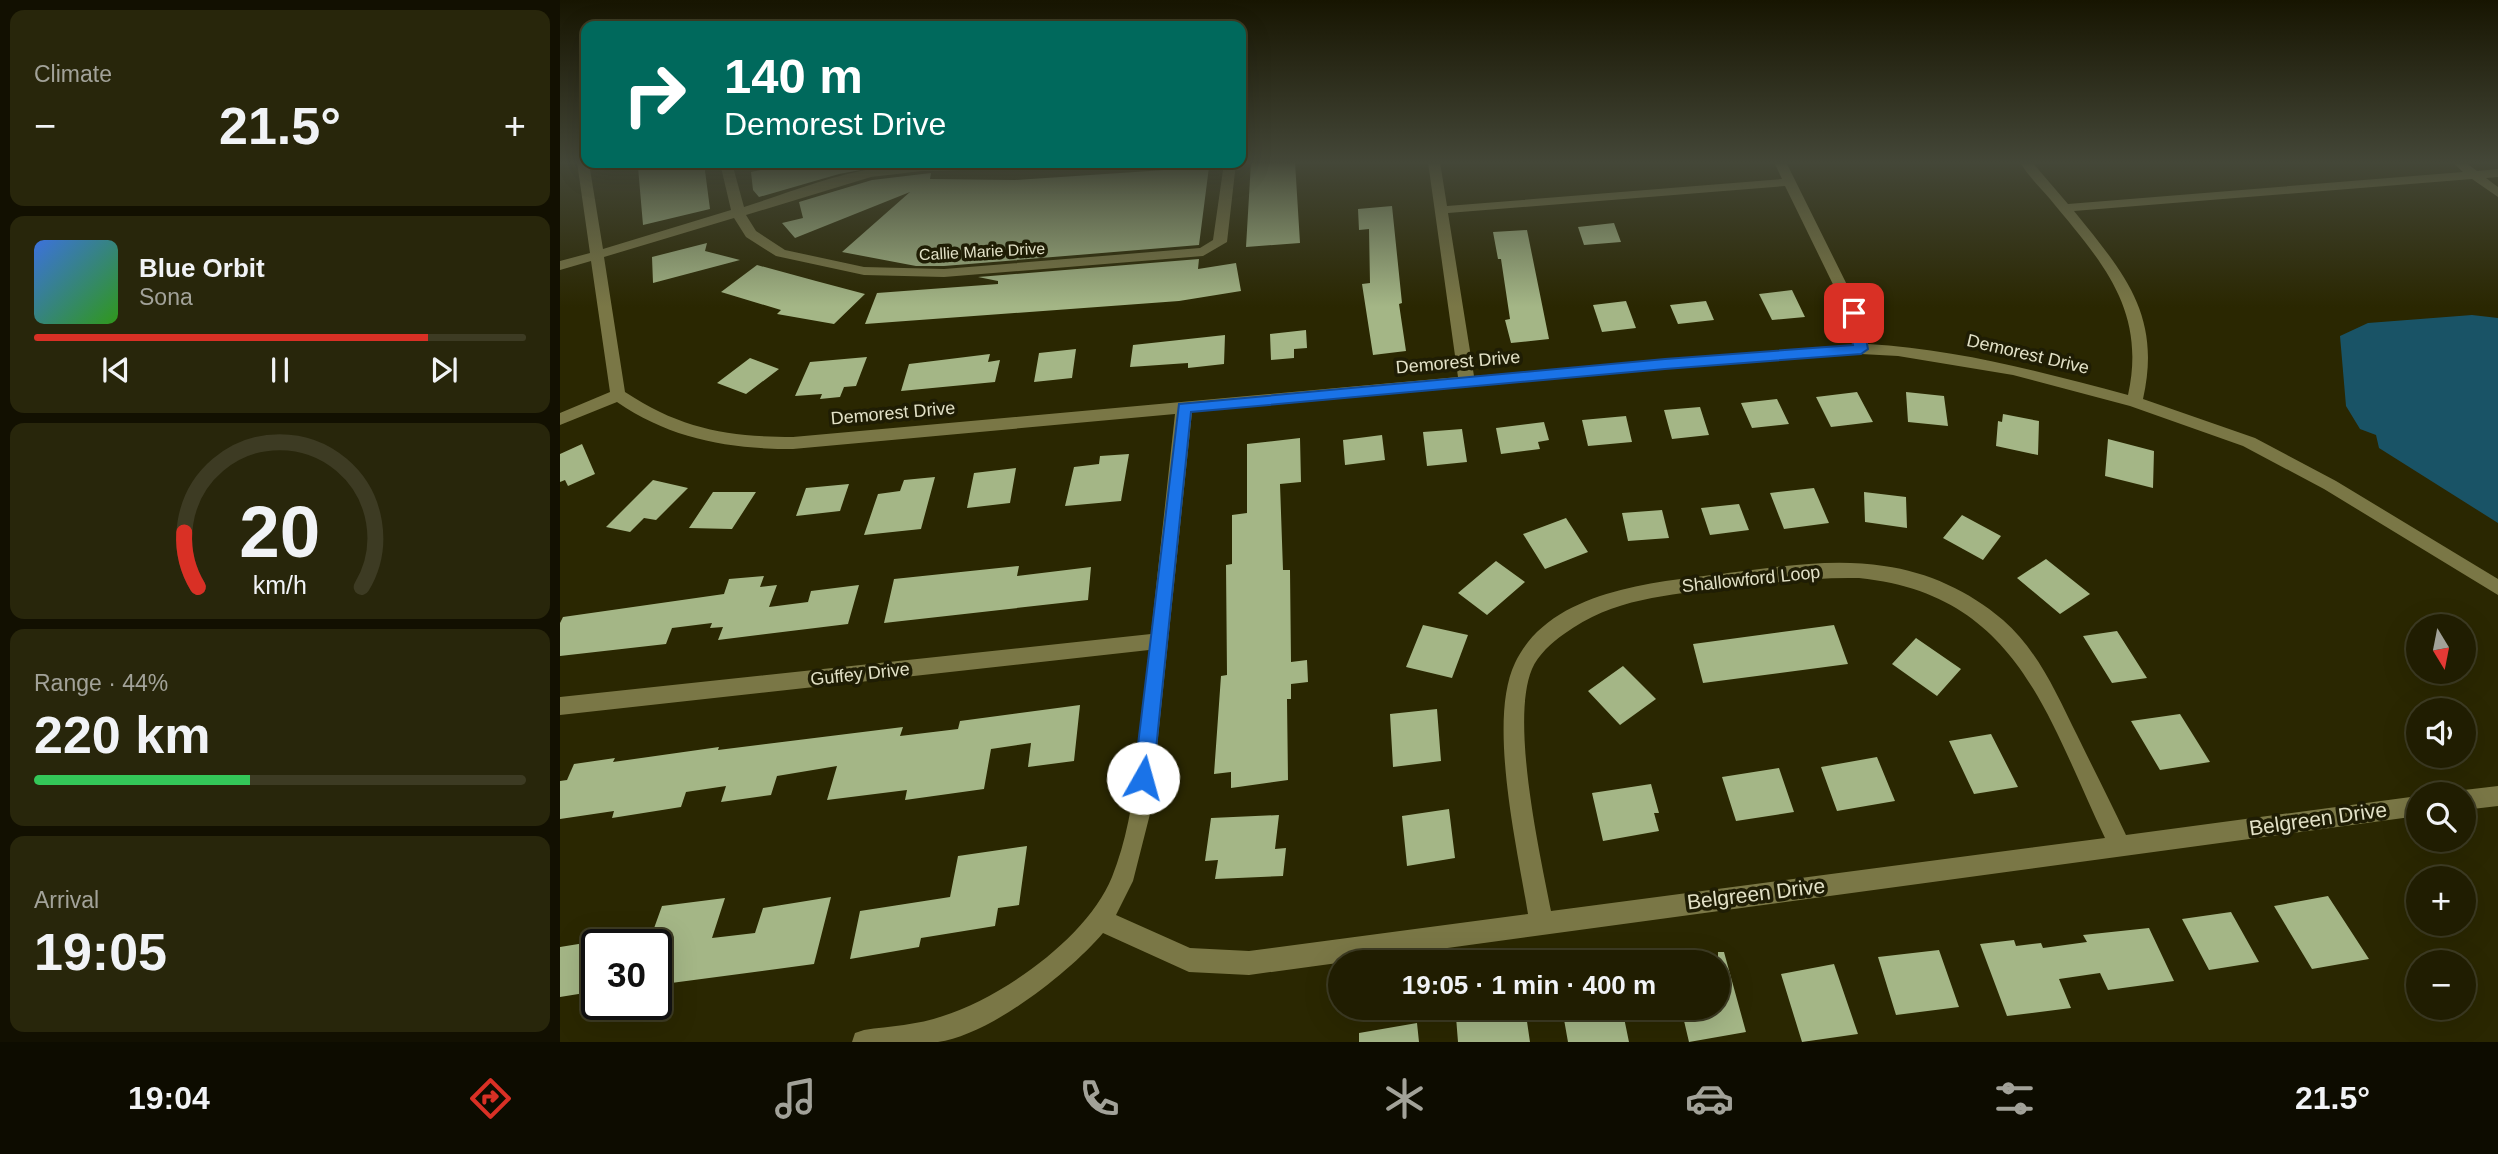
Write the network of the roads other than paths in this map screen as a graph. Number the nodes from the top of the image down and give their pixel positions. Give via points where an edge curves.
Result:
1 (1441, 210) edge
2 (590, 211) edge
3 (738, 211) edge
4 (752, 211) edge
5 (1224, 211) edge
6 (1804, 211) edge
7 (2066, 211) edge
8 (739, 215) junction
9 (597, 256) junction
10 (560, 266) edge
11 (1861, 349) junction
12 (1467, 383) junction
13 (618, 395) junction
14 (2134, 402) junction
15 (1184, 408) junction
16 (560, 419) edge
17 (2498, 588) edge
18 (1160, 641) junction
19 (560, 706) edge
20 (2498, 796) edge
21 (2476, 799) edge
22 (2406, 808) edge
23 (2120, 846) junction
24 (1100, 920) junction
25 (1541, 922) junction
26 (864, 1042) edge

1 - 12 street
2 - 9 street
3 - 8 street, Callie Marie Drive
4 - 8 street
5 - 8 street, Callie Marie Drive via 1220,242 1191,253 944,273 864,271 781,253 751,234
6 - 11 street via 1854,313
7 - 14 street via 2125,291 2137,318 2141,356
8 - 9 street
9 - 10 street
9 - 13 street
11 - 12 street, Demorest Drive
11 - 14 street, Demorest Drive via 2013,370
12 - 15 street, Demorest Drive
13 - 15 street, Demorest Drive via 668,426 754,444
13 - 16 street
14 - 17 street, Demorest Drive via 2249,442 2330,485
15 - 18 street
18 - 19 street, Guffey Drive
18 - 24 street via 1136,832 1121,883
20 - 21 street
22 - 23 street, Belgreen Drive
23 - 25 street, Belgreen Drive
23 - 25 street, Shallowford Loop via 2037,673 2022,652 1973,607 1943,590 1876,571 1825,571 1674,587 1622,596 1588,610 1546,638 1523,665 1513,695 1514,731
24 - 25 street, Belgreen Drive via 1189,960 1249,963
24 - 26 street via 1014,996 943,1029

